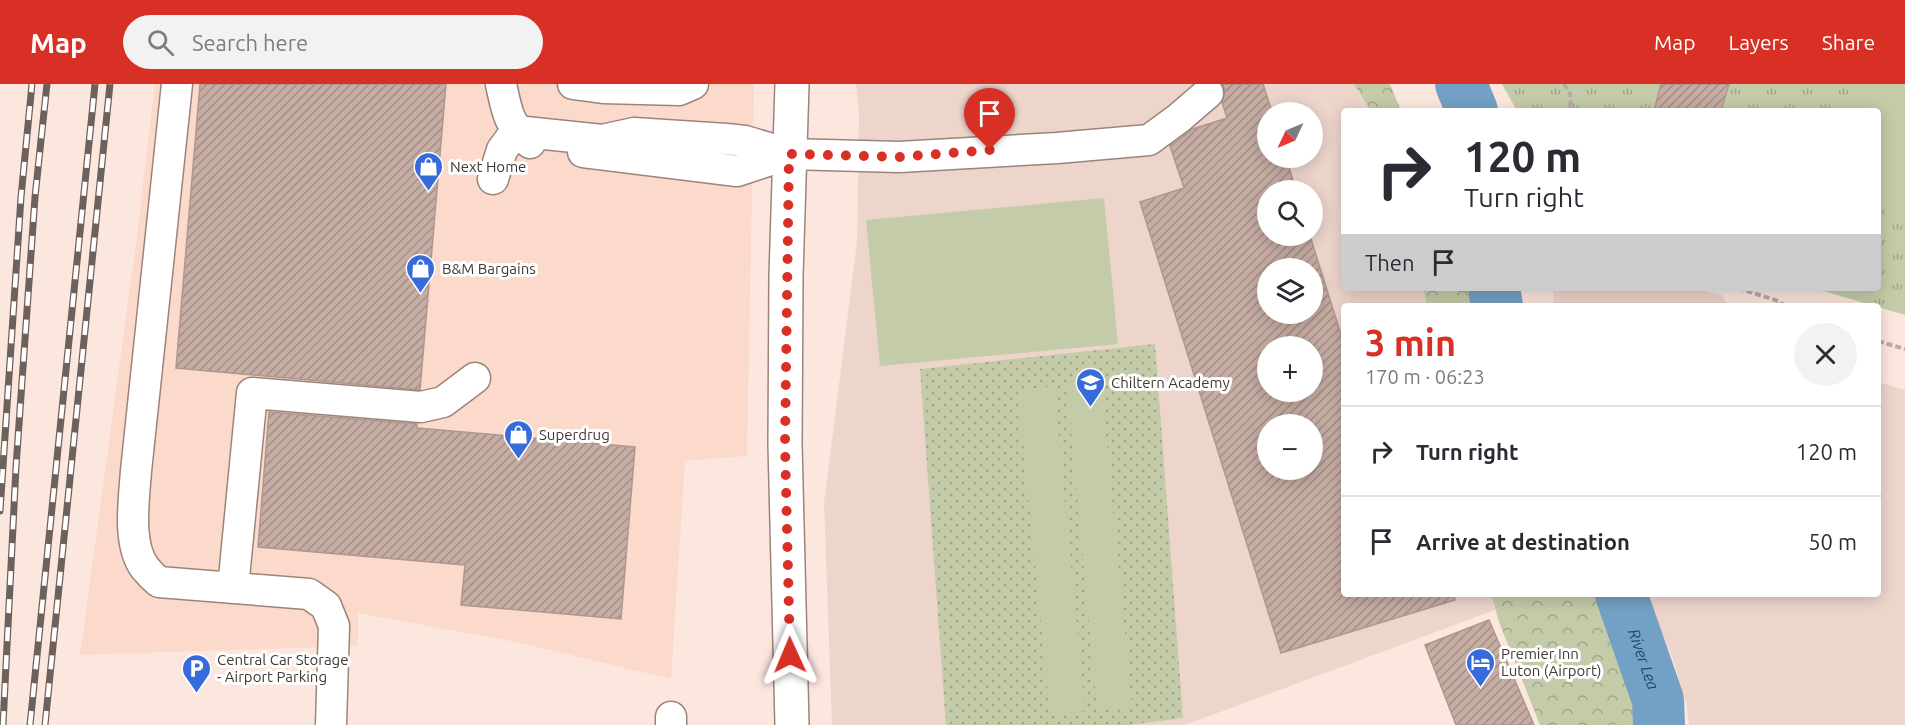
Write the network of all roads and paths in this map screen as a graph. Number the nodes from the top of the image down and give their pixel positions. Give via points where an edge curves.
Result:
1 (177, 84) edge
2 (501, 84) edge
3 (573, 84) edge
4 (693, 84) edge
5 (792, 84) edge
6 (1564, 84) edge
7 (1208, 93) dead end
8 (1571, 108) edge
9 (528, 132) junction
10 (789, 154) junction
11 (494, 179) dead end
12 (1747, 291) edge
13 (1781, 303) edge
14 (1881, 342) edge
15 (1905, 349) edge
16 (475, 378) dead end
17 (233, 588) junction
18 (331, 725) edge
19 (792, 725) edge

1 - 17 lane via 132,518 136,551 159,582
2 - 9 lane via 507,111
3 - 4 lane via 679,90
5 - 10 main road
6 - 8 path via 1570,93
7 - 10 lane via 1149,140 899,157
9 - 10 lane via 564,121 604,123 634,133 745,141
9 - 10 lane via 531,145 737,171
9 - 11 lane via 502,150
10 - 19 main road via 785,444
12 - 13 path
14 - 15 path
16 - 17 lane via 443,402 421,407 252,393
17 - 18 lane via 309,594 326,606 334,626

